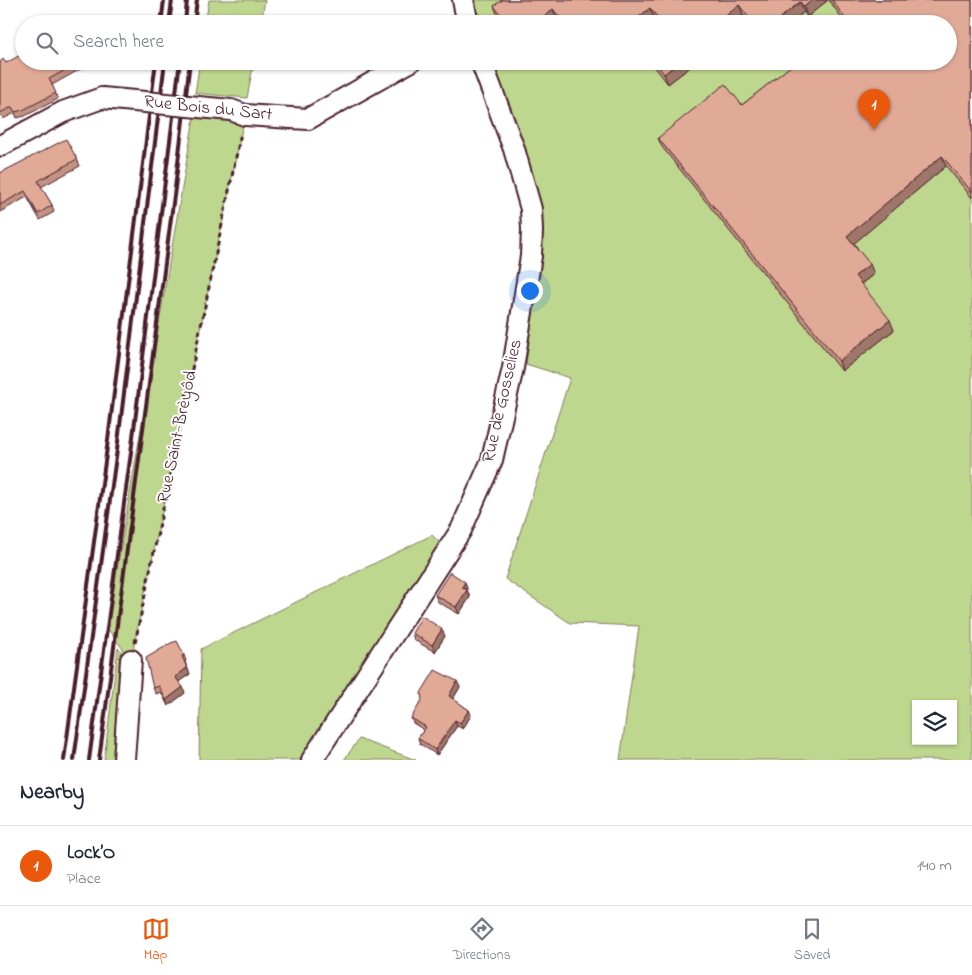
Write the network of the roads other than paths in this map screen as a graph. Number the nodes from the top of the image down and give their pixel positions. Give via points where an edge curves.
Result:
1 (463, 0) edge
2 (466, 15) edge
3 (396, 70) edge
4 (484, 70) edge
5 (0, 146) edge
6 (131, 660) road end
7 (124, 760) edge
8 (312, 760) edge

1 - 2 street
3 - 5 street, Rue Bois du Sart, bridge via 308,119 102,98 63,112
4 - 8 street, Rue de Gosselies via 514,149 530,209 532,230 513,368 492,460 461,530
6 - 7 street

